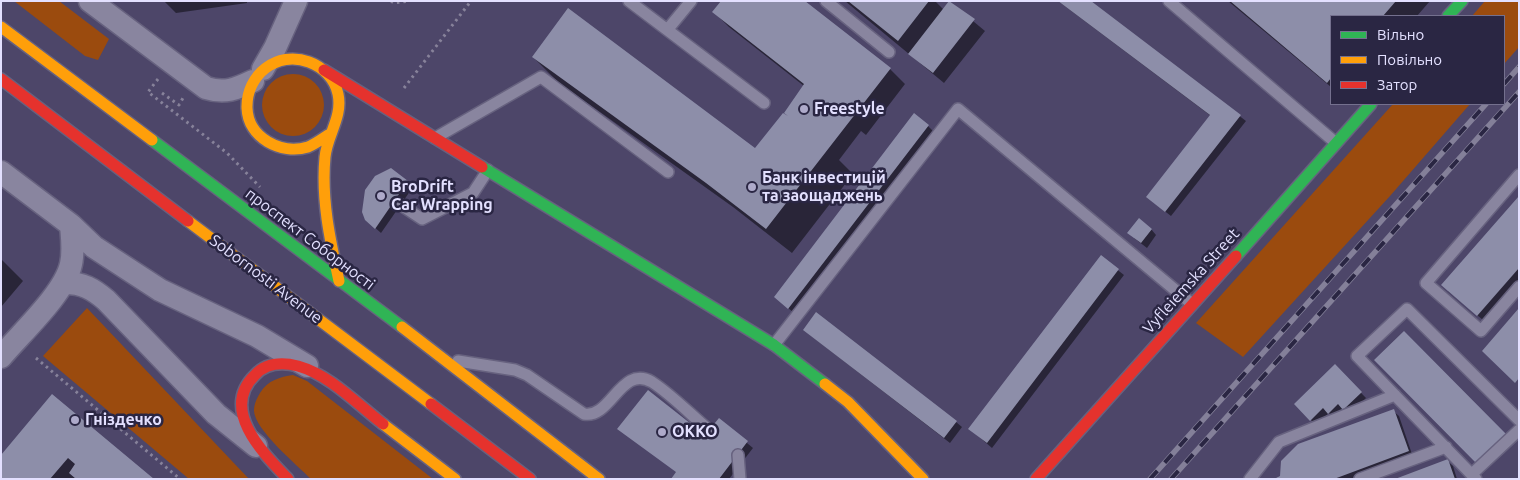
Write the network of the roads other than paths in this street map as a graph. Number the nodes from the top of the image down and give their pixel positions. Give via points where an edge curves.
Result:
1 (90, 1) edge
2 (629, 1) edge
3 (691, 1) edge
4 (826, 1) edge
5 (1169, 1) edge
6 (1462, 1) edge
7 (293, 7) edge
8 (1449, 15) edge
9 (1, 27) edge
10 (668, 29) junction
11 (889, 52) dead end
12 (314, 65) junction
13 (258, 75) junction
14 (1, 79) edge
15 (764, 103) dead end
16 (1370, 105) edge
17 (375, 114) dead end
18 (400, 118) junction
19 (349, 122) dead end
20 (330, 132) junction
21 (434, 139) junction
22 (1336, 143) junction
23 (488, 170) junction
24 (1, 172) edge
25 (668, 172) dead end
26 (1519, 175) edge
27 (401, 205) dead end
28 (71, 225) junction
29 (339, 281) junction
30 (65, 283) junction
31 (1519, 287) edge
32 (1192, 304) junction
33 (774, 345) junction
34 (1, 357) edge
35 (444, 358) junction
36 (317, 373) junction
37 (1395, 396) junction
38 (1519, 420) edge
39 (709, 430) dead end
40 (1519, 430) edge
41 (1446, 447) junction
42 (259, 448) junction
43 (738, 454) dead end
44 (1474, 476) edge
45 (288, 479) edge
46 (455, 479) edge
47 (530, 479) edge
48 (599, 479) edge
49 (740, 479) edge
50 (923, 479) edge
51 (1036, 479) edge
52 (1250, 479) edge
53 (1360, 479) edge

1 - 13 street via 206,88 232,91
2 - 10 lane
3 - 10 lane
4 - 11 lane
5 - 22 lane
6 - 8 main road
7 - 12 street via 290,32
7 - 13 street via 275,48
9 - 29 main road, проспект Соборності
10 - 15 lane
12 - 13 main road via 282,59
12 - 18 main road
12 - 20 main road via 332,80 339,99 339,112
13 - 20 main road via 248,93 246,107 252,126 265,142 285,150 305,150 318,144
14 - 47 main road, Sobornosti Avenue
16 - 22 main road, Vyfleiemska Street
17 - 18 main road
18 - 21 main road
19 - 20 main road
20 - 29 main road via 324,186 326,216
21 - 23 main road
21 - 25 lane via 541,77
22 - 32 main road, Vyfleiemska Street
23 - 27 lane via 473,193 422,219
23 - 33 main road
24 - 28 street
26 - 31 lane via 1426,283 1481,331
28 - 30 street via 72,264
28 - 36 street via 94,247 160,290 257,336
29 - 35 main road, проспект Соборності
30 - 34 street
30 - 42 street via 79,283 106,300 216,414
32 - 33 lane via 958,109
32 - 51 main road, Vyfleiemska Street
33 - 50 main road via 848,402
35 - 39 lane via 516,370 590,415 600,411 623,385 632,380 650,382
35 - 48 main road, проспект Соборності
36 - 42 main road via 290,364 272,364 252,378 241,400 244,420
36 - 46 main road
37 - 38 lane via 1357,356 1407,309
37 - 41 lane
37 - 52 lane via 1278,442
40 - 44 lane
41 - 44 lane
41 - 53 lane
42 - 45 main road
43 - 49 lane

